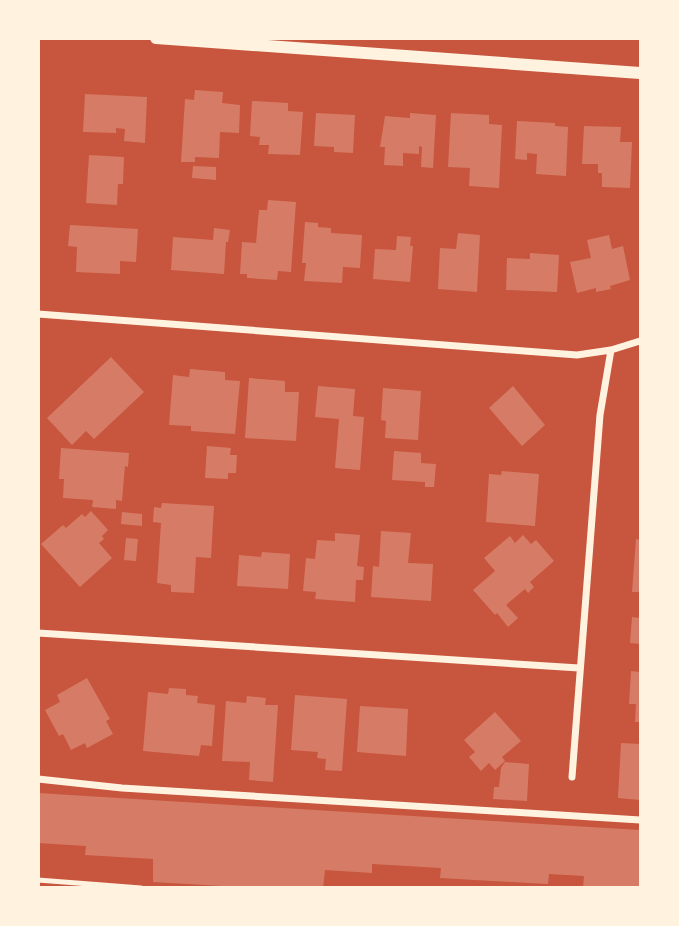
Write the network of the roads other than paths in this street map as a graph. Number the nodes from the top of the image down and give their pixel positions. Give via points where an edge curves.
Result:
1 (156, 38) edge
2 (166, 39) edge
3 (337, 45) edge
4 (640, 73) edge
5 (38, 314) edge
6 (640, 341) edge
7 (611, 350) junction
8 (38, 633) edge
9 (579, 668) junction
10 (572, 777) dead end
11 (38, 779) edge
12 (640, 820) edge
13 (38, 880) edge
14 (141, 887) edge

1 - 2 street
2 - 3 street
3 - 4 street
5 - 7 street via 577,355
6 - 7 street
7 - 9 street via 600,415
8 - 9 street
9 - 10 street
11 - 12 street
13 - 14 lane

